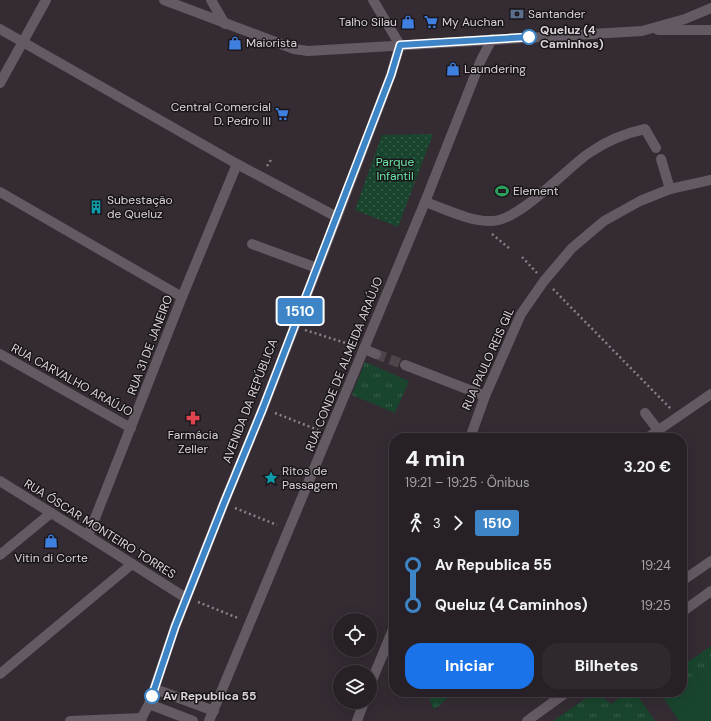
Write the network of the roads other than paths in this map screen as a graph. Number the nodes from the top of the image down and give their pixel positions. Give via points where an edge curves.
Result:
1 (46, 0) edge
2 (164, 0) edge
3 (211, 0) edge
4 (373, 0) edge
5 (711, 8) edge
6 (225, 24) junction
7 (0, 29) edge
8 (711, 30) edge
9 (642, 31) junction
10 (492, 40) junction
11 (23, 41) junction
12 (400, 45) junction
13 (0, 83) edge
14 (656, 148) dead end
15 (661, 159) dead end
16 (237, 164) junction
17 (711, 180) edge
18 (670, 189) junction
19 (0, 192) edge
20 (425, 202) junction
21 (337, 217) junction
22 (252, 244) dead end
23 (317, 268) junction
24 (182, 297) junction
25 (364, 349) junction
26 (0, 354) edge
27 (376, 354) tunnel mouth
28 (405, 365) tunnel mouth
29 (711, 394) edge
30 (485, 396) junction
31 (645, 413) dead end
32 (131, 428) junction
33 (658, 430) junction
34 (472, 433) edge
35 (654, 433) edge
36 (0, 481) edge
37 (51, 512) junction
38 (88, 536) junction
39 (0, 555) edge
40 (711, 561) edge
41 (132, 564) junction
42 (687, 578) edge
43 (711, 591) edge
44 (186, 598) junction
45 (687, 608) edge
46 (389, 639) edge
47 (377, 669) edge
48 (0, 674) edge
49 (155, 689) junction
50 (560, 697) edge
51 (149, 704) junction
52 (361, 709) edge
53 (214, 711) junction
54 (141, 719) edge
55 (70, 721) edge
56 (193, 721) edge
57 (209, 721) edge
58 (357, 721) edge
59 (527, 721) edge

1 - 11 street
2 - 6 street
3 - 6 street
4 - 12 street
5 - 9 street via 685,19
6 - 12 street via 294,49 308,51
7 - 11 street
8 - 9 street
9 - 10 street
10 - 12 street
10 - 20 street, RUA CONDE DE ALMEIDA ARAÚJO via 481,60
11 - 13 street
11 - 16 street
12 - 21 street, AVENIDA DA REPÚBLICA
14 - 20 street via 645,129 619,137 590,152 514,214 494,222 478,221
15 - 18 street
16 - 21 street
16 - 24 street, RUA 31 DE JANEIRO
17 - 18 street, RUA PAULO REIS GIL
18 - 30 street, RUA PAULO REIS GIL via 640,201 604,221 572,248 521,314
19 - 24 street
20 - 25 street, RUA CONDE DE ALMEIDA ARAÚJO
21 - 23 street, AVENIDA DA REPÚBLICA
22 - 23 street
23 - 44 street, AVENIDA DA REPÚBLICA
24 - 32 street, RUA 31 DE JANEIRO
25 - 27 street
25 - 53 street, RUA CONDE DE ALMEIDA ARAÚJO
26 - 32 street, RUA CARVALHO ARAÚJO
28 - 30 street
29 - 33 street
30 - 34 street, RUA PAULO REIS GIL
31 - 33 street
32 - 38 street, RUA 31 DE JANEIRO
33 - 35 street
36 - 37 street, RUA ÓSCAR MONTEIRO TORRES
37 - 38 street, RUA ÓSCAR MONTEIRO TORRES
37 - 39 street
38 - 41 street, RUA ÓSCAR MONTEIRO TORRES
40 - 42 street
41 - 44 street, RUA ÓSCAR MONTEIRO TORRES
41 - 48 street
43 - 45 street
44 - 49 street, AVENIDA DA REPÚBLICA
46 - 47 street
49 - 51 street, AVENIDA DA REPÚBLICA
49 - 53 street
50 - 59 street
51 - 54 street, AVENIDA DA REPÚBLICA
51 - 56 street
52 - 58 street
53 - 57 street, RUA CONDE DE ALMEIDA ARAÚJO
54 - 55 street

